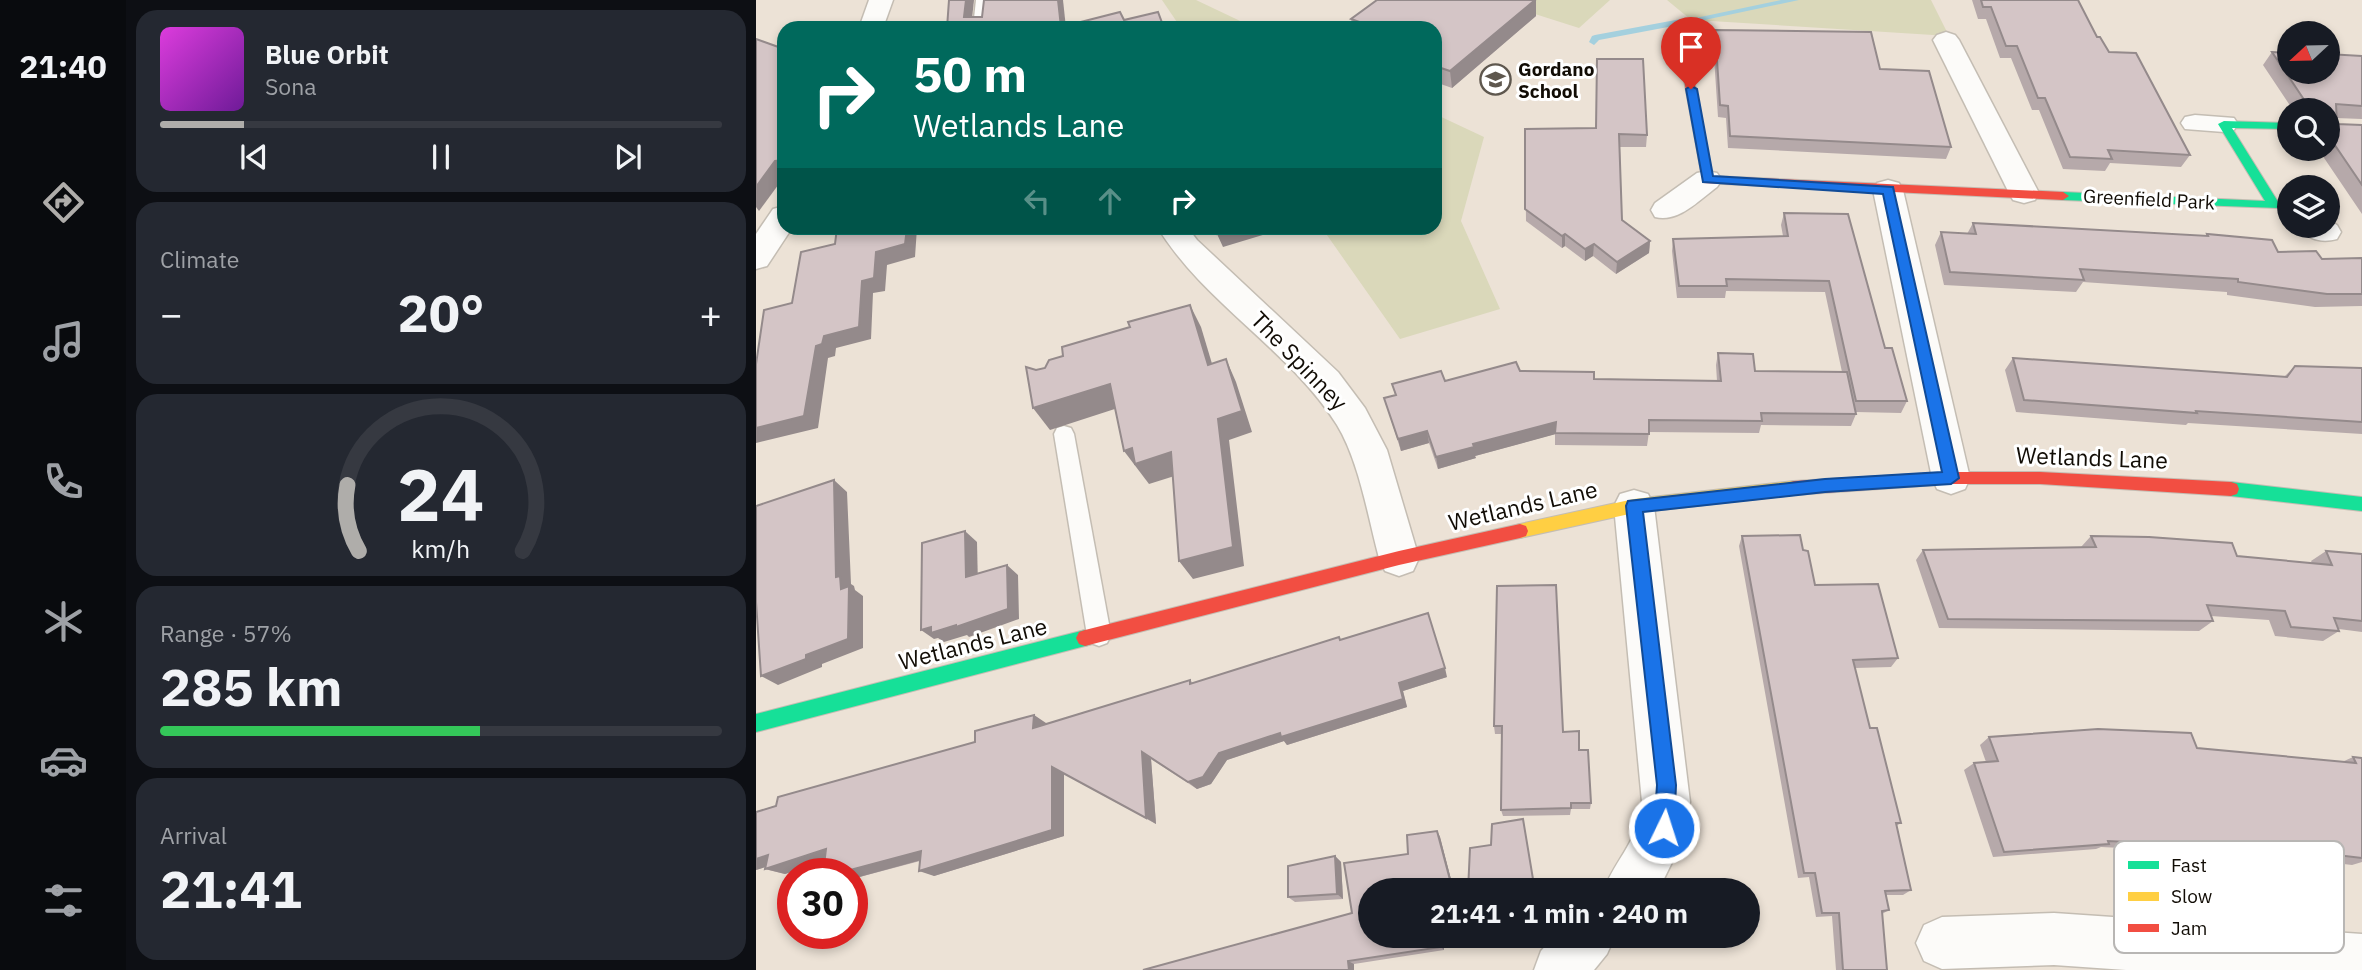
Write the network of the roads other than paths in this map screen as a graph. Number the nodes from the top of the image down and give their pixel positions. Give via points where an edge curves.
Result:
1 (881, 0) edge
2 (983, 0) edge
3 (874, 21) edge
4 (981, 21) edge
5 (1946, 40) dead end
6 (1684, 53) dead end
7 (2195, 123) dead end
8 (2224, 124) junction
9 (2277, 126) edge
10 (1707, 180) junction
11 (1888, 190) junction
12 (2024, 193) junction
13 (2277, 202) edge
14 (2277, 209) edge
15 (1666, 210) dead end
16 (777, 226) edge
17 (1178, 235) edge
18 (756, 258) edge
19 (1063, 433) edge
20 (1951, 478) junction
21 (2362, 504) edge
22 (1634, 506) junction
23 (1399, 558) junction
24 (1099, 635) junction
25 (756, 723) edge
26 (1637, 878) edge
27 (1942, 943) dead end
28 (1579, 948) edge
29 (2057, 955) edge
30 (2362, 960) edge
31 (1560, 970) edge

1 - 3 street
2 - 4 lane
5 - 12 street
6 - 10 street
7 - 8 street
8 - 9 street
8 - 13 street, Greenfield Park
10 - 11 street, Greenfield Park
10 - 15 street
11 - 12 street, Greenfield Park
11 - 20 street
12 - 14 street, Greenfield Park
16 - 18 street
17 - 23 street, The Spinney via 1186,248 1325,382 1352,418 1368,450
19 - 24 lane
20 - 21 street, Wetlands Lane via 2205,486
20 - 22 street, Wetlands Lane via 1825,485
22 - 23 street, Wetlands Lane
22 - 26 street via 1666,785 1664,828
23 - 24 street, Wetlands Lane
24 - 25 street, Wetlands Lane
27 - 29 street
28 - 31 street
29 - 30 street

